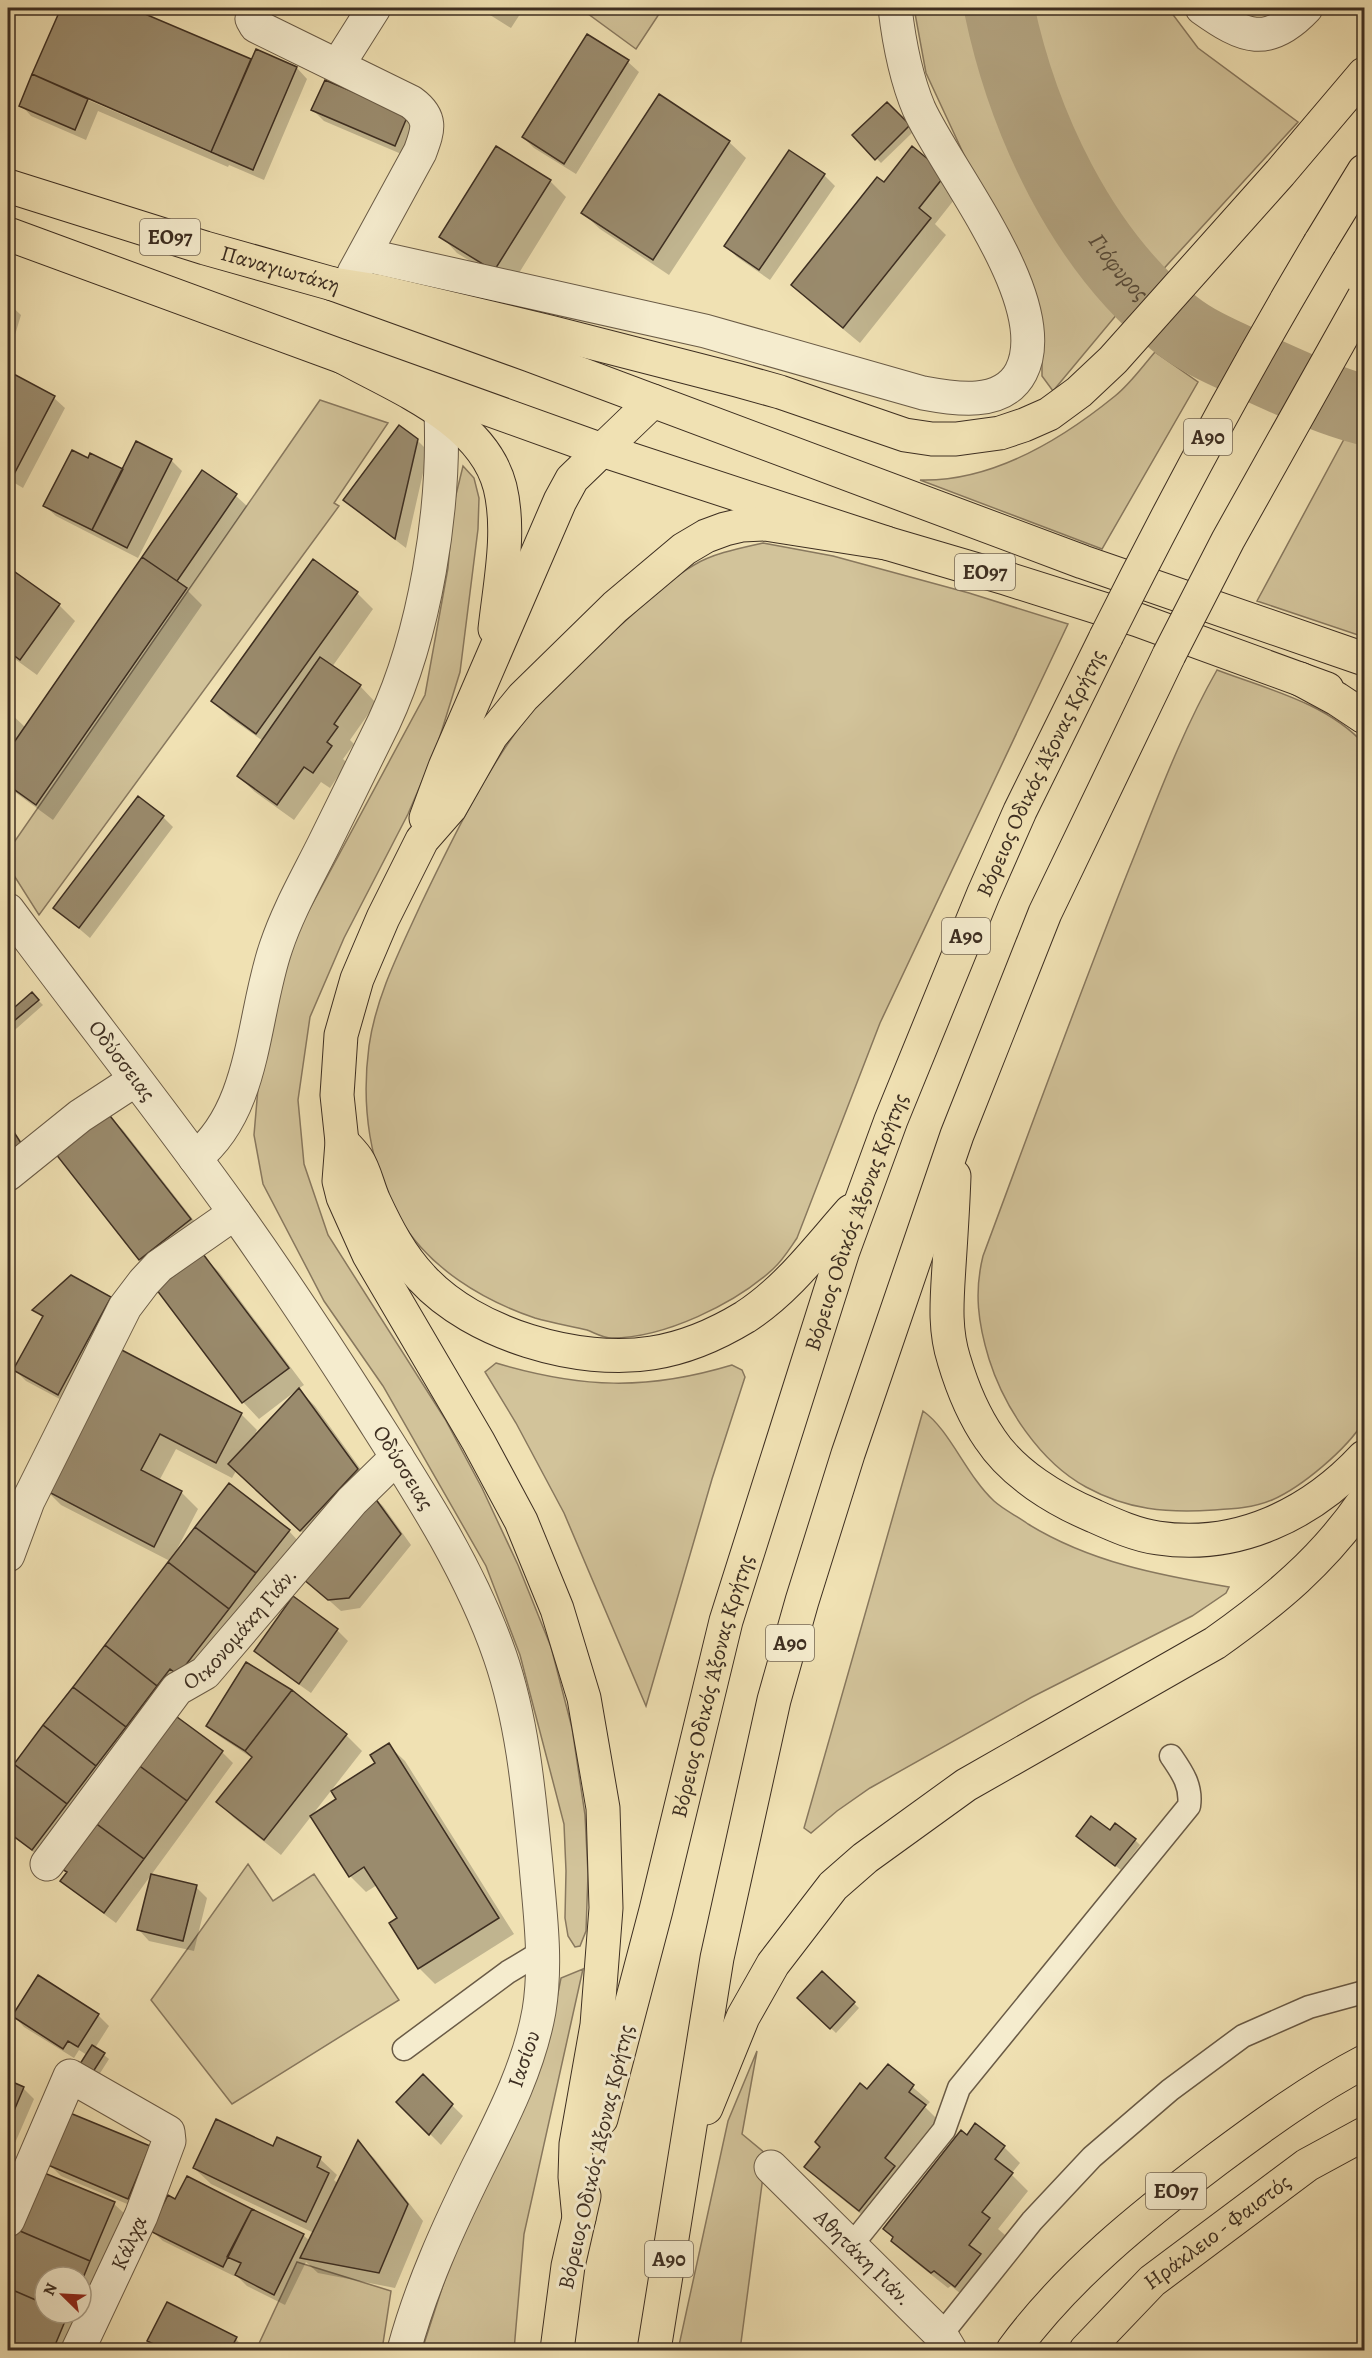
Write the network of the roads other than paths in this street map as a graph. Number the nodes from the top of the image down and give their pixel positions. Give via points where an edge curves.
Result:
1 (257, 8) edge
2 (374, 8) edge
3 (895, 8) edge
4 (1202, 8) edge
5 (1306, 8) edge
6 (338, 65) junction
7 (1365, 74) edge
8 (1365, 171) edge
9 (8, 186) edge
10 (8, 234) edge
11 (365, 255) junction
12 (340, 285) junction
13 (1365, 297) edge
14 (343, 357) junction
15 (653, 401) junction
16 (441, 413) junction
17 (602, 450) junction
18 (886, 543) junction
19 (491, 657) junction
20 (1365, 659) edge
21 (1300, 679) junction
22 (1365, 704) edge
23 (1365, 717) edge
24 (422, 840) junction
25 (8, 910) edge
26 (135, 1080) junction
27 (957, 1135) junction
28 (342, 1142) junction
29 (195, 1158) junction
30 (8, 1173) edge
31 (862, 1198) junction
32 (235, 1213) junction
33 (397, 1457) junction
34 (1365, 1457) edge
35 (1365, 1501) edge
36 (8, 1555) edge
37 (522, 1746) joint
38 (1171, 1756) dead end
39 (47, 1864) dead end
40 (543, 1951) junction
41 (1365, 1992) edge
42 (404, 2049) dead end
43 (1365, 2062) edge
44 (1365, 2134) edge
45 (683, 2166) junction
46 (771, 2167) dead end
47 (579, 2218) junction
48 (8, 2220) edge
49 (850, 2247) junction
50 (945, 2343) edge
51 (78, 2350) edge
52 (404, 2350) edge
53 (557, 2350) edge
54 (654, 2350) edge
55 (1013, 2350) edge
56 (1086, 2350) edge

1 - 6 street via 252,19 256,26
2 - 6 street
3 - 11 street via 902,55 920,110 981,212 1008,266 1025,316 1026,361 1018,378 1006,390 979,398 922,393 705,331
4 - 5 street via 1229,25 1255,34 1284,28
6 - 11 street via 411,102 423,113 428,130
7 - 12 main road via 1113,360 1049,414 1000,433 956,439 916,437 698,369
8 - 31 main road, Βόρειος Οδικός Άξονας Κρήτης / Α90, bridge via 1206,440 1020,811
9 - 12 main road, Παναγιωτάκη / ΕΟ97 via 205,249
10 - 14 main road, ΕΟ97
11 - 12 street
12 - 15 main road, Παναγιωτάκη / ΕΟ97
13 - 27 main road, Α90, bridge via 1228,540 1169,655 1045,913
14 - 16 main road
14 - 17 main road, ΕΟ97
15 - 17 main road
15 - 20 main road, ΕΟ97 via 1083,562
16 - 19 main road via 476,441 493,467 500,488 503,548
16 - 29 street via 443,452 438,509 408,658 384,721 276,947 236,1101 211,1145
17 - 18 main road, ΕΟ97
17 - 19 main road via 567,486
18 - 21 main road, ΕΟ97 via 1138,620
18 - 24 main road via 807,529 742,525 716,532 684,549 615,607 523,697 492,736 450,808
19 - 24 main road via 435,791
21 - 22 main road, ΕΟ97
21 - 23 main road
24 - 28 main road via 369,950 344,1020 337,1072
25 - 26 street, Οδύσσειας
26 - 29 street, Οδύσσειας
26 - 30 street via 80,1116
27 - 34 main road via 946,1308 949,1343 963,1384 990,1439 1022,1472 1071,1506 1121,1528 1157,1538 1195,1540 1248,1533 1278,1521 1316,1500
27 - 45 main road, Α90 via 848,1454 774,1700 717,1958
28 - 31 main road via 357,1159 401,1252 447,1301 477,1320 526,1341 602,1355 652,1353 695,1342 744,1317 778,1292
28 - 47 main road via 339,1181 348,1210 369,1255 521,1521 557,1609 584,1698 603,1808 606,1908 597,2025 576,2144
29 - 32 street, Οδύσσειας
31 - 47 main road, Βόρειος Οδικός Άξονας Κρήτης / Α90 via 809,1352 726,1621 609,2082
32 - 33 street, Οδύσσειας
32 - 36 street via 159,1266 125,1307 28,1501
33 - 37 street, Οδύσσειας via 456,1558 491,1632 508,1680
33 - 39 street, Οικονομάκη Γιάν. via 352,1501 205,1673 177,1689
35 - 45 main road via 1285,1591 1215,1644 966,1785 833,1886 773,1964 743,2017
37 - 40 street, Ιασίου
38 - 49 lane via 1185,1777 1191,1794 1189,1806 959,2088 944,2130
40 - 42 lane via 508,1972
40 - 52 street, Ιασίου via 543,1984 531,2046 497,2129 431,2268
41 - 50 lane via 1309,2007 1243,2036 1170,2090 1092,2157 1032,2221
43 - 55 main road, ΕΟ97 via 1280,2114 1178,2188 1075,2278
44 - 56 main road, Ηράκλειο - Φαιστός / ΕΟ97 via 1307,2165 1152,2281
45 - 54 main road, Α90
46 - 49 street, Αθητάκη Γιάν.
47 - 53 main road, Βόρειος Οδικός Άξονας Κρήτης / Α90
48 - 51 street, Κάλχα via 70,2076 168,2132 169,2141 141,2216
49 - 50 street, Αθητάκη Γιάν.

